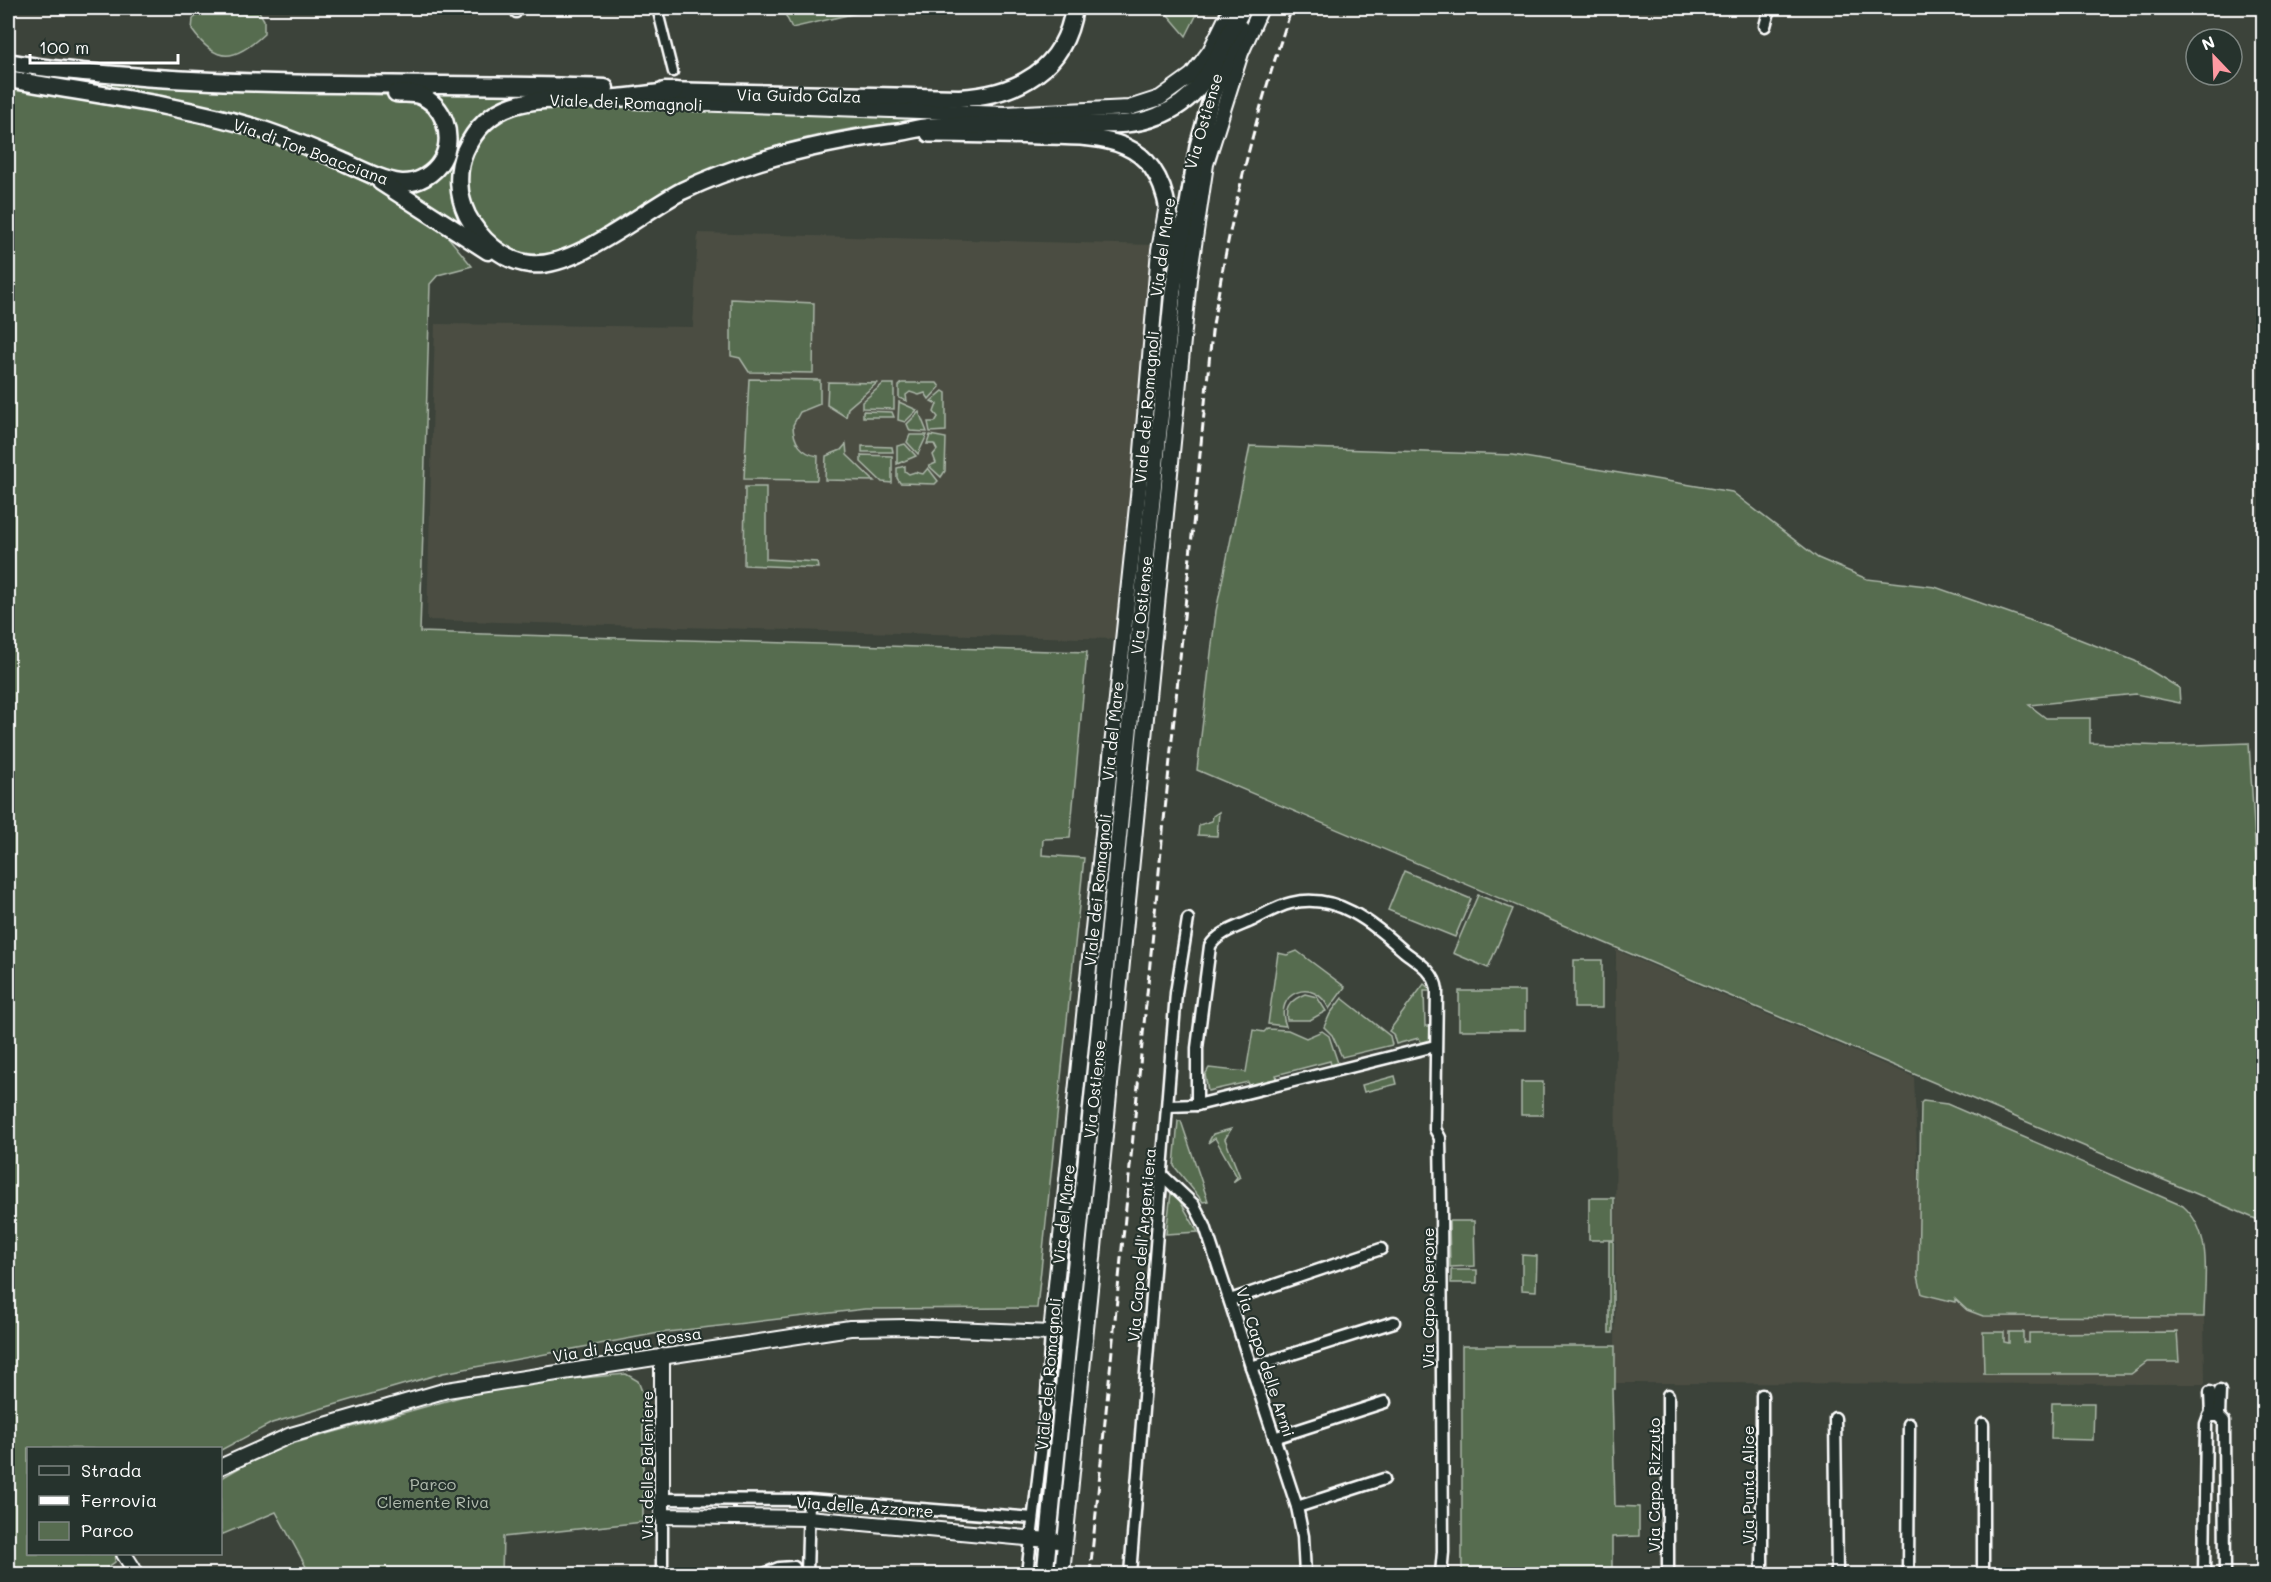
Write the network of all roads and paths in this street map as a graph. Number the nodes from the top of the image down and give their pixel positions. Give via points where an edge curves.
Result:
1 (657, 8) edge
2 (1074, 8) edge
3 (1231, 8) edge
4 (1245, 8) edge
5 (1261, 8) edge
6 (1770, 8) edge
7 (1765, 26) dead end
8 (8, 62) edge
9 (673, 72) dead end
10 (8, 79) edge
11 (371, 84) junction
12 (675, 91) junction
13 (606, 99) junction
14 (897, 133) junction
15 (368, 173) junction
16 (1167, 206) junction
17 (504, 256) junction
18 (1173, 290) junction
19 (1188, 919) dead end
20 (1436, 1046) junction
21 (1167, 1106) junction
22 (1197, 1106) junction
23 (1162, 1174) junction
24 (1381, 1250) dead end
25 (1230, 1299) junction
26 (1394, 1322) dead end
27 (1051, 1333) junction
28 (662, 1356) junction
29 (1251, 1367) junction
30 (2215, 1392) dead end
31 (1668, 1395) dead end
32 (1762, 1395) dead end
33 (1385, 1402) dead end
34 (2215, 1416) junction
35 (1835, 1418) dead end
36 (1909, 1424) dead end
37 (1983, 1424) dead end
38 (1274, 1438) junction
39 (222, 1466) edge
40 (1384, 1479) dead end
41 (662, 1499) junction
42 (809, 1500) junction
43 (1297, 1507) junction
44 (984, 1514) junction
45 (662, 1516) junction
46 (808, 1518) junction
47 (1033, 1518) junction
48 (982, 1533) junction
49 (1031, 1538) junction
50 (1049, 1539) junction
51 (1065, 1541) junction
52 (1443, 1552) junction
53 (125, 1555) edge
54 (794, 1567) dead end
55 (133, 1575) edge
56 (662, 1575) edge
57 (764, 1575) edge
58 (807, 1575) edge
59 (1027, 1575) edge
60 (1045, 1575) edge
61 (1062, 1575) edge
62 (1130, 1575) edge
63 (1305, 1575) edge
64 (1441, 1575) edge
65 (1449, 1575) edge
66 (1668, 1575) edge
67 (1762, 1575) edge
68 (1837, 1575) edge
69 (1908, 1575) edge
70 (1983, 1575) edge
71 (2204, 1575) edge
72 (2225, 1575) edge

1 - 9 street
2 - 12 main road, Via Guido Calza via 1063,40 1047,65 1031,79 998,94 959,98
3 - 13 street, Viale dei Romagnoli via 1210,51 1192,75 1160,98 1129,108 1005,114
4 - 14 main road, Viale dei Romagnoli via 1209,76 1191,96 1159,116 1120,124 925,127
4 - 18 main road, Via del Mare via 1198,146
5 - 51 street, Via Ostiense via 1241,53 1206,164 1189,279
6 - 7 street
8 - 11 main road, Via di Tor Boacciana via 75,72 209,82
10 - 15 main road, Via di Tor Boacciana via 232,122 303,145
11 - 12 main road, Via Guido Calza via 510,84
11 - 15 main road, Via di Tor Boacciana via 384,91 425,99 442,116 448,138 438,166 418,180 396,182
12 - 13 main road
13 - 17 main road, Viale dei Romagnoli via 523,101 495,115 470,141 460,170 462,200 480,235
14 - 16 main road, Viale dei Romagnoli via 1112,141 1130,147 1150,164 1164,187
14 - 17 main road, Viale dei Romagnoli via 808,148 731,171 684,190 564,260 529,264
15 - 17 main road via 479,246
16 - 18 main road, Viale dei Romagnoli via 1173,240
16 - 27 street, Viale dei Romagnoli via 1159,250 1139,487
18 - 50 main road, Via del Mare
19 - 21 street, Via Capo dell'Argentiera via 1179,967
20 - 22 street
20 - 22 street, Via Capo Sperone via 1437,986 1430,973 1377,927 1349,909 1327,903 1293,903 1221,935 1210,946 1197,1048
20 - 52 street, Via Capo Sperone
21 - 22 street
21 - 23 street, Via Capo dell'Argentiera
23 - 25 street, Via Capo delle Armi via 1200,1216
23 - 62 street, Via Capo dell'Argentiera
24 - 25 street
25 - 29 street, Via Capo delle Armi
26 - 29 street
27 - 28 street, Via di Acqua Rossa via 862,1327
27 - 47 street, Viale dei Romagnoli
28 - 39 street, Via di Acqua Rossa via 433,1393 291,1435
28 - 41 street, Via delle Baleniere
29 - 38 street, Via Capo delle Armi
30 - 34 street
31 - 66 street, Via Capo Rizzuto
32 - 67 street, Via Punta Alice
33 - 38 street
34 - 71 street via 2206,1424
34 - 72 street via 2224,1421
35 - 68 street
36 - 69 street
37 - 70 street
38 - 43 street, Via Capo delle Armi
40 - 43 street
41 - 42 street, Via delle Azzorre
41 - 45 street, Via delle Baleniere
42 - 44 street, Via delle Azzorre
42 - 46 street
43 - 63 street, Via Capo delle Armi
44 - 47 street, Via delle Azzorre
44 - 48 street
45 - 46 street, Via delle Azzorre
45 - 56 street, Via delle Baleniere
46 - 48 street, Via delle Azzorre
46 - 58 street
47 - 49 street, Viale dei Romagnoli
48 - 49 street, Via delle Azzorre
49 - 50 street, Via delle Azzorre
49 - 59 street, Viale dei Romagnoli
50 - 51 street, Via delle Azzorre
50 - 60 main road, Via del Mare
51 - 61 street, Via Ostiense
52 - 64 street, Via Capo Sperone
52 - 65 street, Via Capo Sperone
53 - 55 street
54 - 57 street

